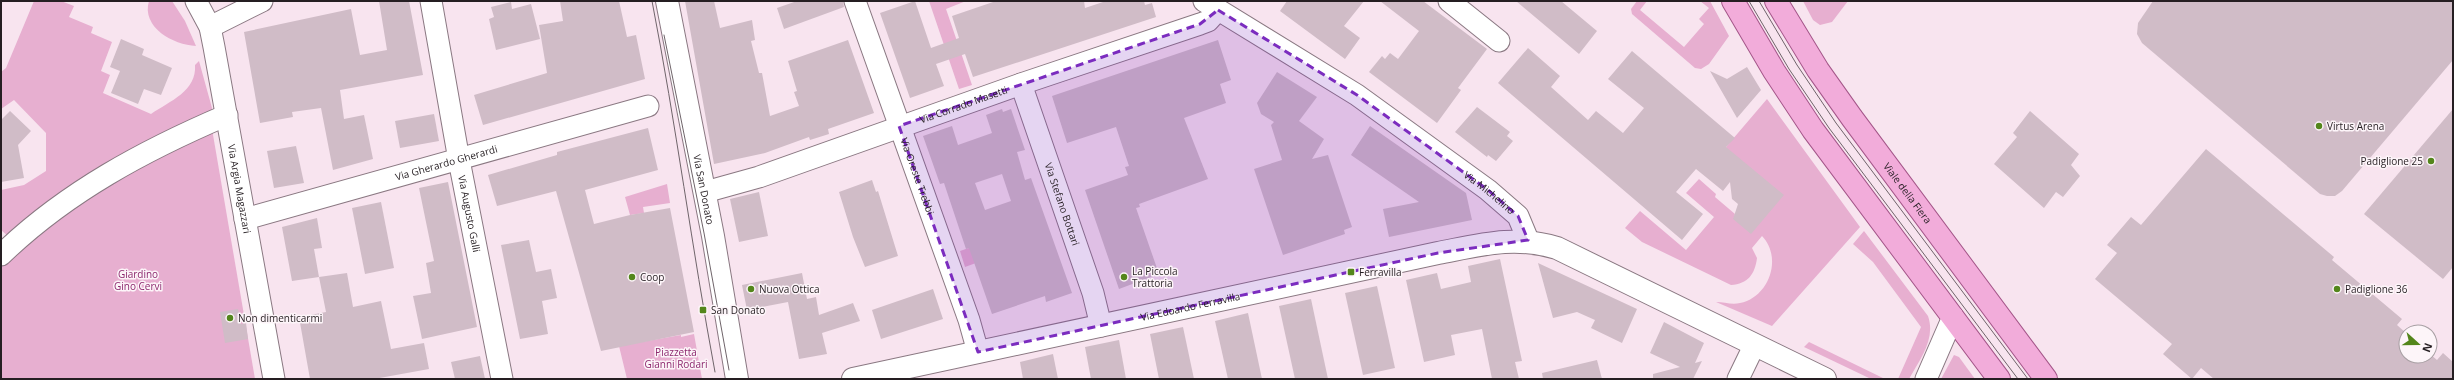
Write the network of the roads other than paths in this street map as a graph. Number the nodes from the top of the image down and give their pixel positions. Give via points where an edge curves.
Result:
1 (196, 1) edge
2 (262, 1) edge
3 (431, 1) edge
4 (667, 1) edge
5 (855, 1) edge
6 (1449, 1) edge
7 (1733, 1) edge
8 (1776, 1) edge
9 (1211, 6) edge
10 (210, 27) junction
11 (1499, 41) dead end
12 (1021, 84) junction
13 (648, 106) dead end
14 (227, 115) junction
15 (899, 126) junction
16 (459, 160) junction
17 (705, 192) junction
18 (245, 219) junction
19 (1528, 240) junction
20 (1, 255) edge
21 (1952, 317) junction
22 (1101, 326) junction
23 (1754, 346) junction
24 (978, 352) junction
25 (274, 379) edge
26 (502, 379) edge
27 (737, 379) edge
28 (853, 379) edge
29 (1738, 379) edge
30 (1824, 379) edge
31 (1926, 379) edge
32 (1999, 379) edge
33 (2046, 379) edge

1 - 10 street, Via Argia Magazzari
2 - 10 street
3 - 16 street, Via Augusto Galli
4 - 17 street, Via San Donato
5 - 15 street, Via Oreste Trebbi
6 - 11 street
7 - 21 main road via 1778,77 1814,130
8 - 33 main road, Viale della Fiera via 1818,70 1852,118
9 - 12 street, Via Corrado Masetti via 1208,20 1200,24
9 - 19 street, Via Michelino via 1357,95 1488,190 1518,216
10 - 14 street, Via Argia Magazzari
12 - 15 street, Via Corrado Masetti
12 - 22 street, Via Stefano Bottari via 1093,293
13 - 16 street, Via Gherardo Gherardi
14 - 18 street, Via Argia Magazzari
14 - 20 street via 149,151 102,178 45,218
15 - 17 street, Via Corrado Masetti via 759,177
15 - 24 street, Via Oreste Trebbi via 969,320
16 - 18 street, Via Gherardo Gherardi
16 - 26 street, Via Augusto Galli
17 - 27 street, Via San Donato
18 - 25 street, Via Argia Magazzari
19 - 22 street, Via Edoardo Ferravilla via 1438,253
19 - 23 street via 1556,248
21 - 31 street
21 - 32 main road
22 - 24 street, Via Edoardo Ferravilla
23 - 29 street
23 - 30 street
24 - 28 street, Via Edoardo Ferravilla

